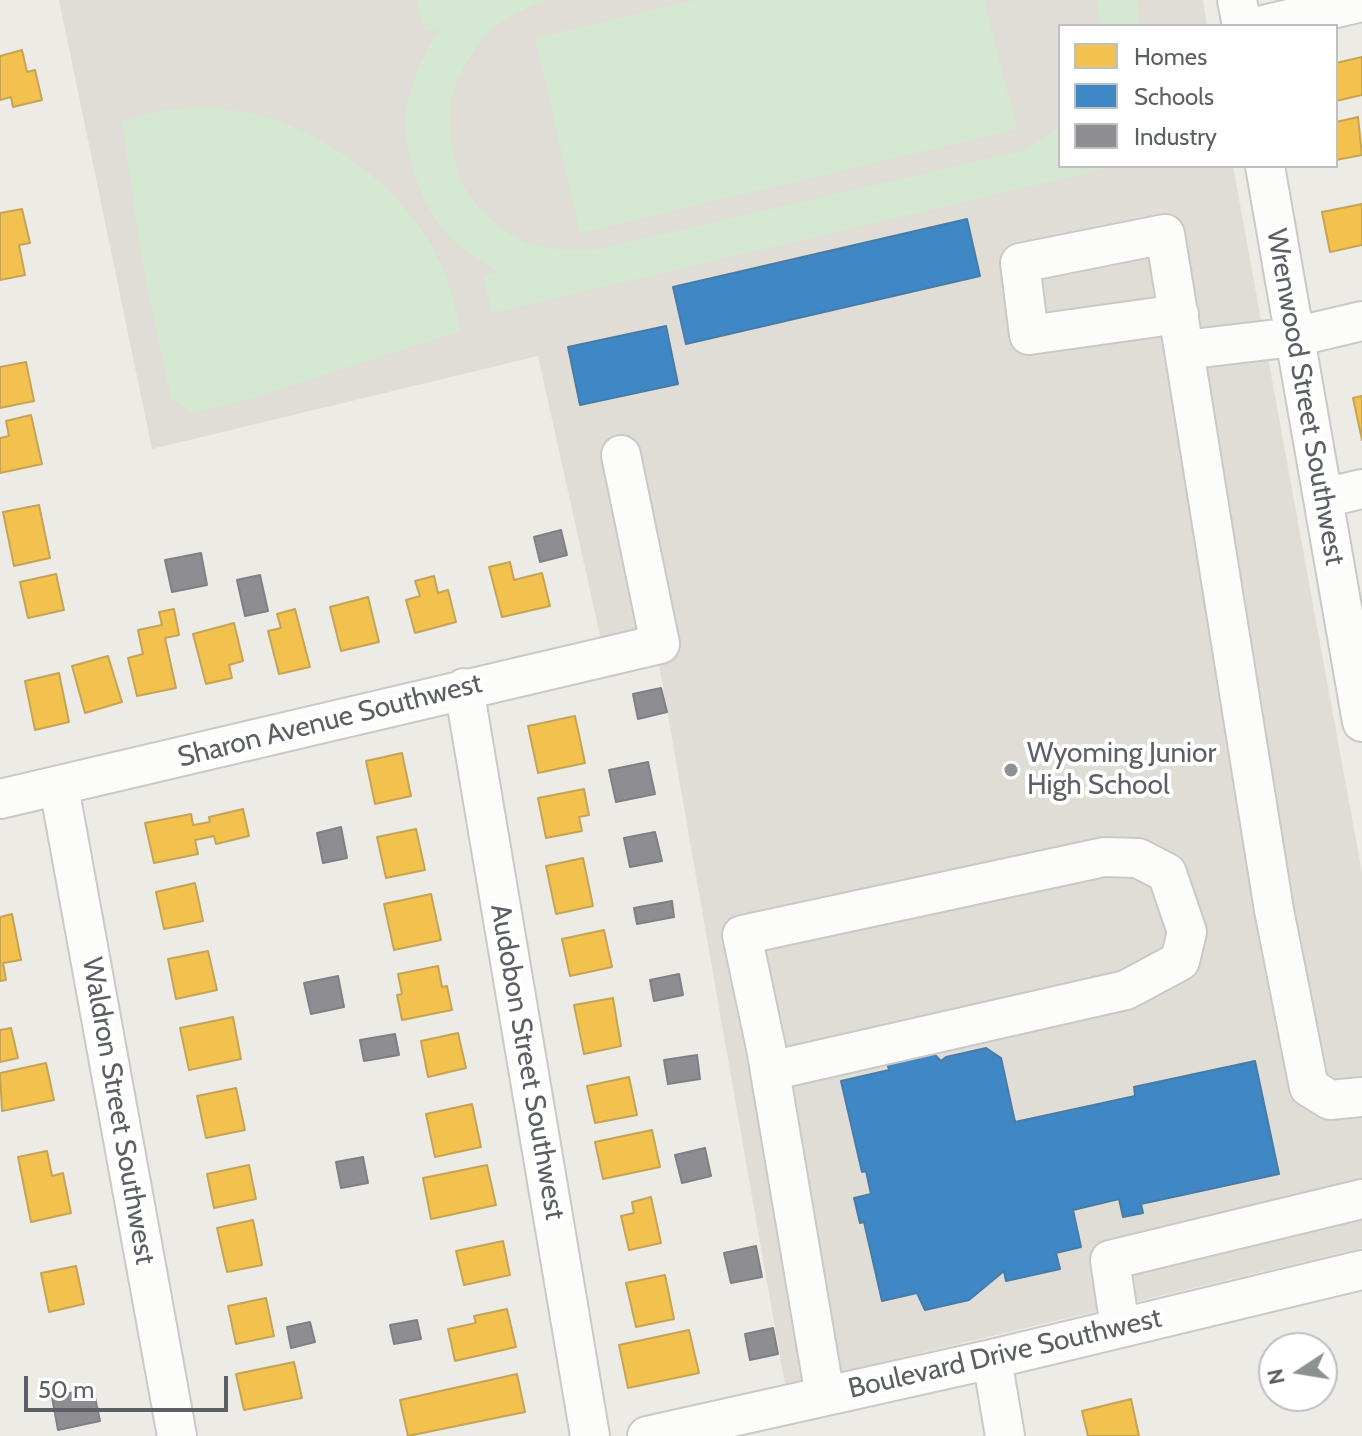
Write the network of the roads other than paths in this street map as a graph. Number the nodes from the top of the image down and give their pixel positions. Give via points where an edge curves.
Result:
1 (1237, 0) edge
2 (1362, 2) edge
3 (1242, 24) edge
4 (1268, 24) edge
5 (1265, 168) edge
6 (1362, 321) edge
7 (1294, 337) junction
8 (621, 455) dead end
9 (1362, 489) edge
10 (1323, 498) junction
11 (464, 688) junction
12 (1362, 722) edge
13 (59, 787) junction
14 (0, 799) edge
15 (770, 1071) junction
16 (1362, 1097) edge
17 (1362, 1199) edge
18 (1362, 1270) edge
19 (1120, 1328) junction
20 (992, 1359) junction
21 (825, 1396) junction
22 (177, 1436) edge
23 (590, 1436) edge
24 (647, 1436) edge
25 (1005, 1436) edge

1 - 3 street
2 - 4 street
5 - 7 street, Wrenwood Street Southwest
6 - 7 street
7 - 10 street, Wrenwood Street Southwest
7 - 16 street via 1182,332 1274,910 1309,1087 1330,1100
8 - 11 street, Sharon Avenue Southwest via 660,644
9 - 10 street
10 - 12 street, Wrenwood Street Southwest
11 - 13 street, Sharon Avenue Southwest
11 - 23 street, Audobon Street Southwest
13 - 14 street, Sharon Avenue Southwest
13 - 22 street, Waldron Street Southwest
15 - 15 street via 742,935 1104,857 1138,858 1167,873 1187,932 1180,961 1126,990
15 - 21 street
17 - 19 street via 1110,1260
18 - 19 street, Boulevard Drive Southwest
19 - 20 street, Boulevard Drive Southwest
20 - 21 street, Boulevard Drive Southwest
20 - 25 street
21 - 24 street, Boulevard Drive Southwest

